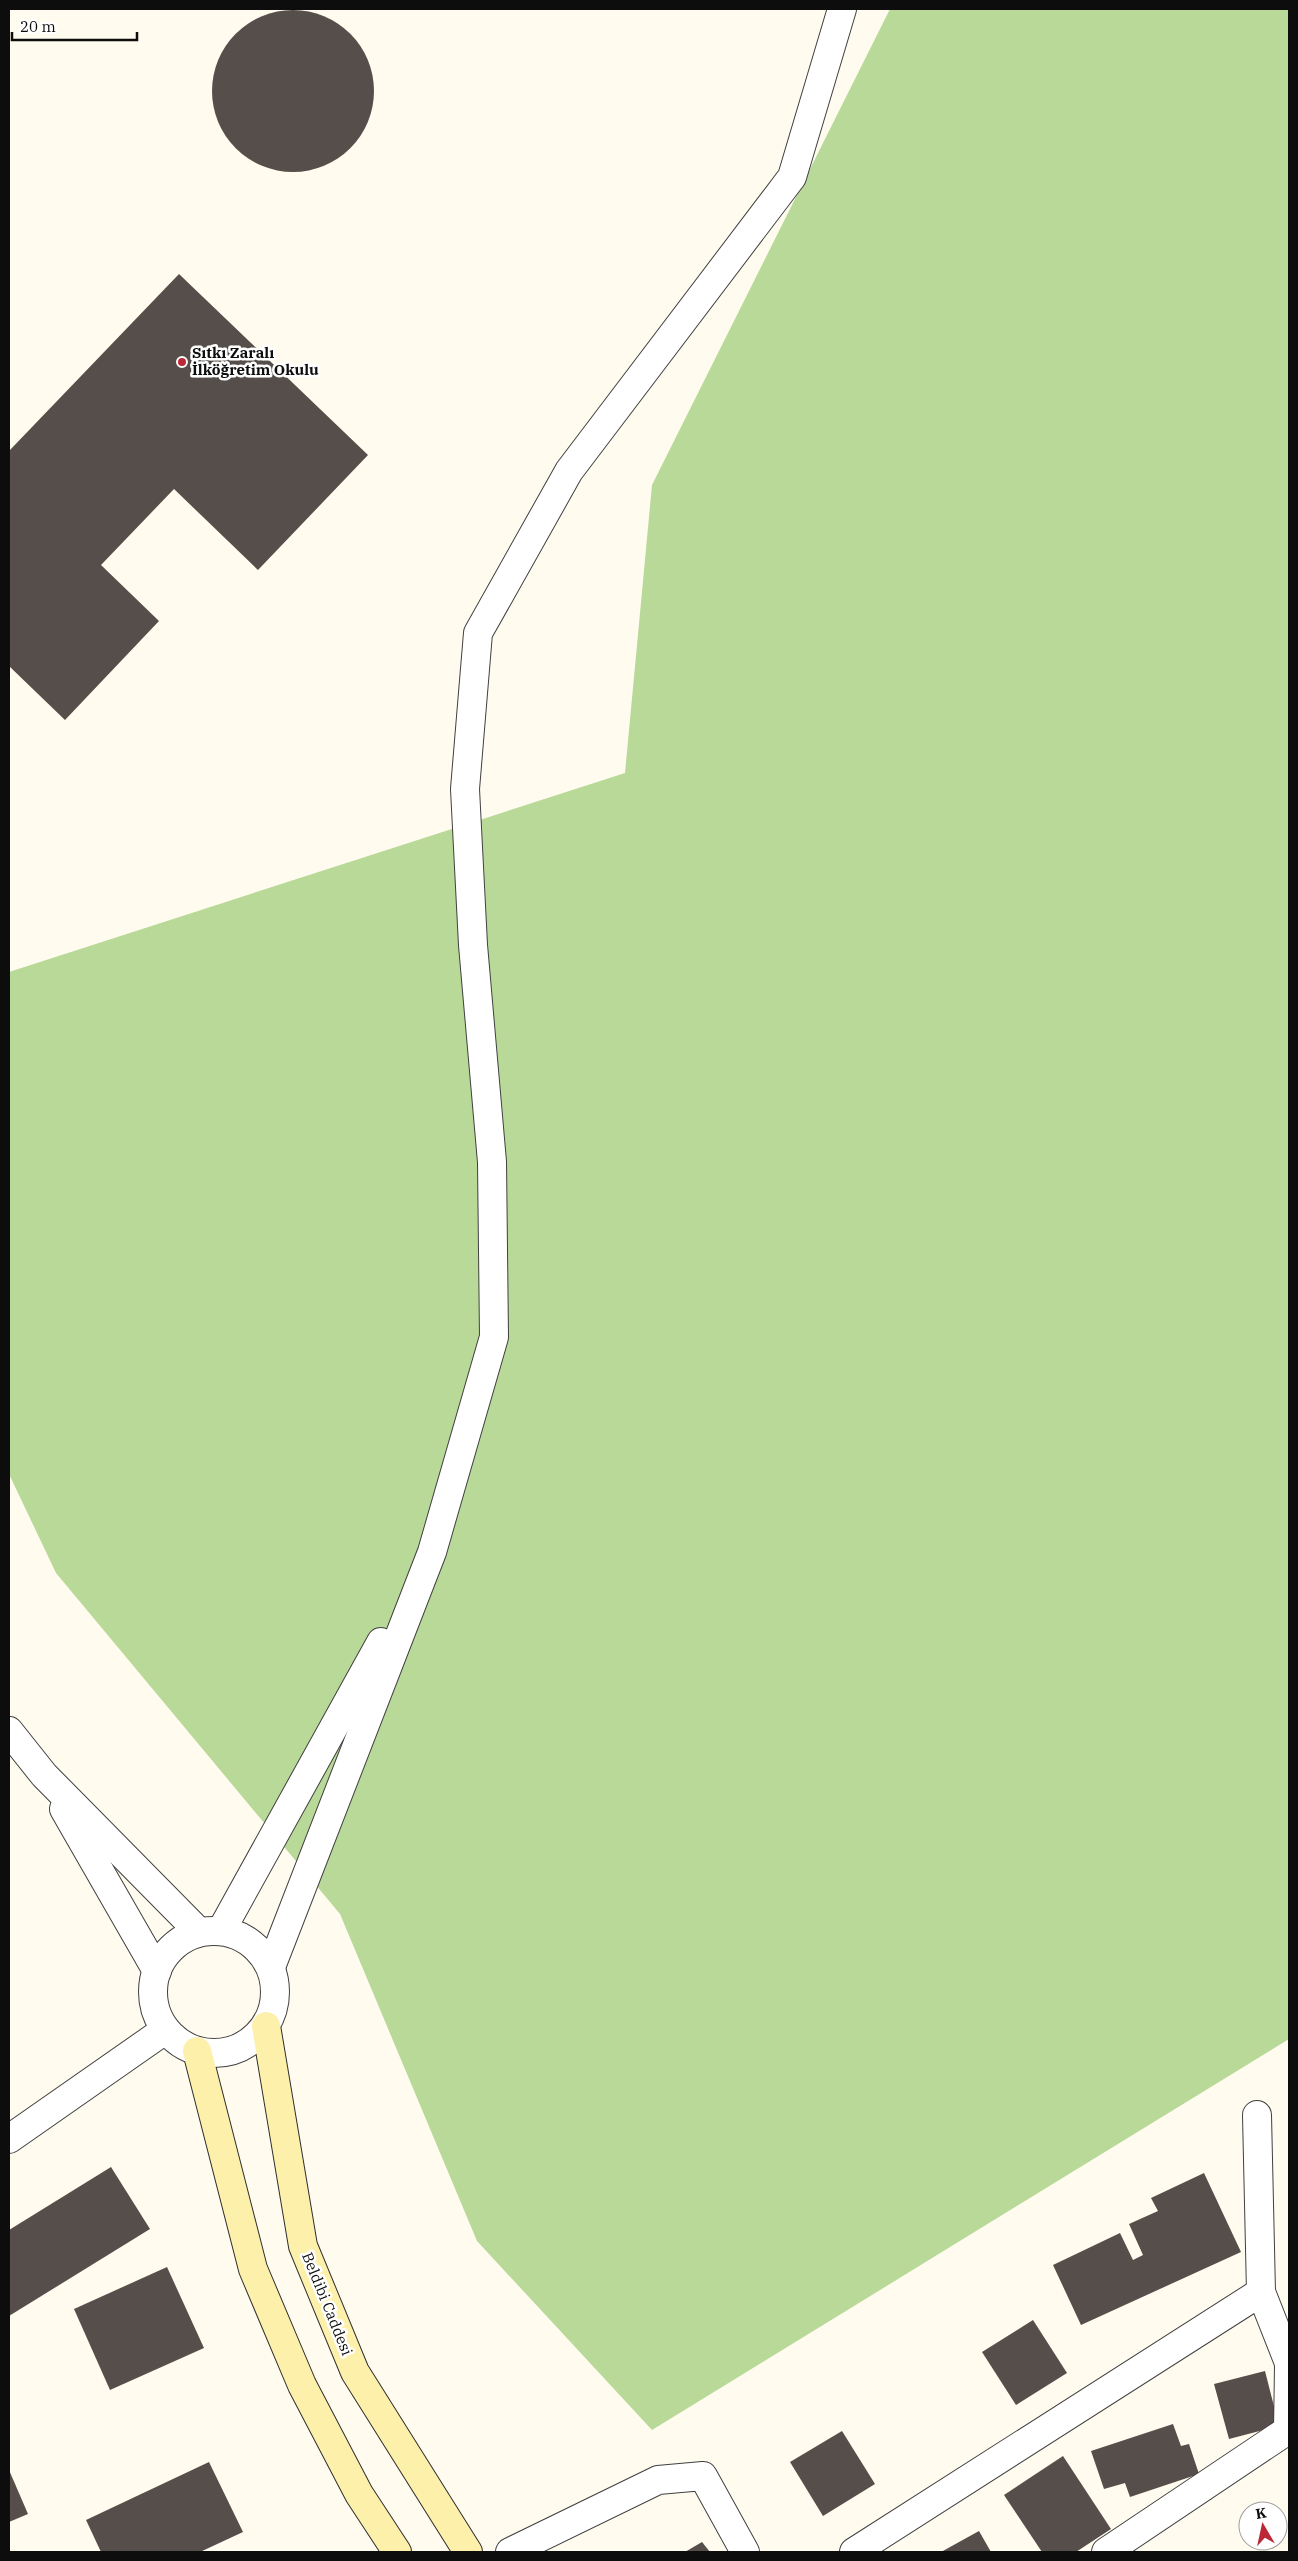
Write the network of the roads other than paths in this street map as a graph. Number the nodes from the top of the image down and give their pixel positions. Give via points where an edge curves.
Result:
1 (842, 9) edge
2 (432, 1552) junction
3 (9, 1731) edge
4 (44, 1775) junction
5 (210, 1932) junction
6 (271, 1967) junction
7 (157, 1971) junction
8 (266, 2026) junction
9 (165, 2030) junction
10 (197, 2051) junction
11 (1257, 2115) dead end
12 (9, 2139) edge
13 (1261, 2292) junction
14 (1289, 2365) edge
15 (397, 2552) edge
16 (468, 2552) edge
17 (510, 2552) edge
18 (746, 2552) edge
19 (854, 2552) edge
20 (1106, 2552) edge

1 - 2 street via 792,177 569,471 478,633 465,789 473,945 492,1162 494,1337
2 - 5 street
2 - 6 street
3 - 4 street
4 - 5 street
4 - 7 street
5 - 6 street via 242,1937 259,1950
5 - 7 street via 180,1941 164,1955
6 - 8 street via 276,1988 274,2009
7 - 9 street via 152,1994 156,2013
8 - 10 street via 252,2041 236,2050 216,2054
8 - 16 street, Beldibi Caddesi via 303,2246 355,2372
9 - 10 street via 179,2043
9 - 12 street
10 - 15 street via 253,2269 302,2386 359,2494
11 - 13 street
13 - 14 street
13 - 19 street
14 - 20 street via 1288,2430
17 - 18 street via 658,2480 703,2476

